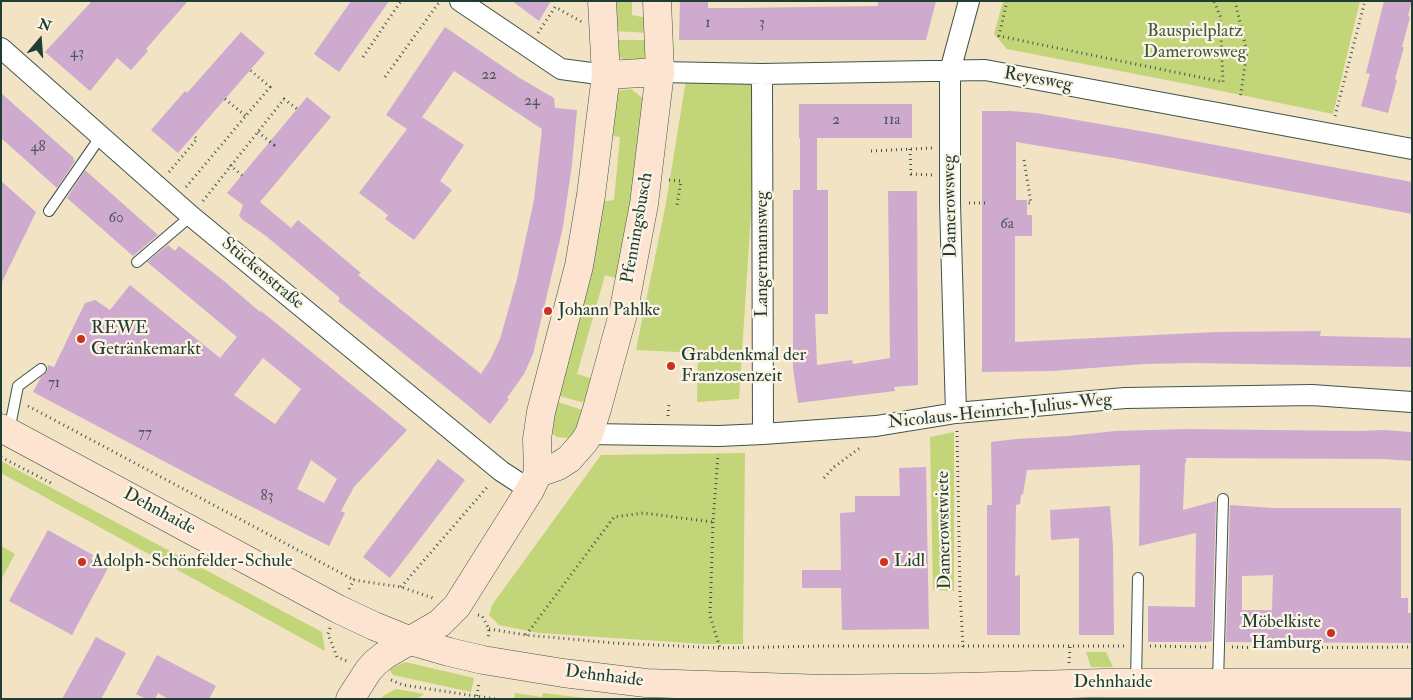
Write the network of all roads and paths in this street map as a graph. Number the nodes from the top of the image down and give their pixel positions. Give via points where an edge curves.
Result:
1 (401, 1) edge
2 (440, 1) edge
3 (460, 1) edge
4 (602, 1) edge
5 (657, 1) edge
6 (970, 1) edge
7 (1007, 1) edge
8 (1214, 1) edge
9 (1235, 1) edge
10 (1365, 1) edge
11 (604, 36) junction
12 (1, 48) edge
13 (528, 48) junction
14 (363, 57) dead end
15 (250, 70) dead end
16 (950, 71) junction
17 (660, 72) junction
18 (762, 74) junction
19 (606, 75) junction
20 (385, 76) dead end
21 (225, 98) dead end
22 (297, 109) dead end
23 (246, 116) junction
24 (1241, 117) junction
25 (258, 132) junction
26 (1330, 134) junction
27 (101, 136) junction
28 (193, 136) dead end
29 (270, 142) dead end
30 (951, 148) junction
31 (910, 149) junction
32 (1412, 149) edge
33 (871, 151) dead end
34 (1024, 160) dead end
35 (230, 165) junction
36 (951, 176) junction
37 (246, 178) dead end
38 (670, 180) dead end
39 (157, 186) junction
40 (174, 200) junction
41 (1027, 203) dead end
42 (677, 205) dead end
43 (50, 211) dead end
44 (192, 216) junction
45 (136, 262) dead end
46 (41, 369) dead end
47 (16, 399) junction
48 (669, 402) dead end
49 (1412, 402) edge
50 (669, 410) dead end
51 (956, 413) junction
52 (876, 426) junction
53 (5, 430) edge
54 (589, 434) junction
55 (763, 434) junction
56 (719, 436) junction
57 (501, 471) junction
58 (824, 478) dead end
59 (534, 482) junction
60 (1223, 499) dead end
61 (713, 522) junction
62 (1138, 578) dead end
63 (354, 580) dead end
64 (401, 587) dead end
65 (489, 629) dead end
66 (526, 634) junction
67 (411, 641) junction
68 (1136, 646) junction
69 (1218, 646) junction
70 (963, 647) junction
71 (1412, 647) edge
72 (720, 648) junction
73 (368, 671) junction
74 (1136, 683) junction
75 (1218, 683) junction
76 (1412, 683) edge
77 (350, 699) edge
78 (495, 699) edge

1 - 14 path
2 - 20 path
3 - 13 street
4 - 11 main road
5 - 17 main road, Pfenningsbusch
6 - 16 street, Damerowsweg
7 - 8 path via 999,36 1223,82 1220,16
9 - 24 path via 1247,52 1240,95
10 - 26 path
11 - 13 path via 555,8
11 - 19 main road
12 - 27 street, Stückenstraße
13 - 19 street via 561,69
15 - 23 path via 270,87
16 - 18 street, Reyesweg
16 - 24 street, Reyesweg via 985,70
16 - 30 street, Damerowsweg
17 - 18 street, Reyesweg
17 - 19 main road
17 - 54 main road, Pfenningsbusch via 644,204 626,296
18 - 55 street, Langermannsweg
19 - 59 main road via 579,266 541,412
21 - 23 path
22 - 25 path via 284,99
23 - 40 path
24 - 26 street, Reyesweg
25 - 29 path via 274,145
25 - 35 path
26 - 32 street, Reyesweg
27 - 39 street, Stückenstraße
27 - 43 lane
28 - 39 path via 197,139
30 - 31 path
30 - 36 street, Damerowsweg
31 - 33 path
31 - 36 path via 910,174
34 - 41 path via 1031,203
35 - 37 path
35 - 44 path
36 - 51 street, Damerowsweg
38 - 42 path via 681,181
39 - 40 street, Stückenstraße
40 - 44 street, Stückenstraße
44 - 45 lane
44 - 57 street, Stückenstraße
46 - 47 lane via 18,386
47 - 53 lane
47 - 63 path
48 - 50 path
49 - 51 street, Nicolaus-Heinrich-Julius-Weg via 1312,395 1134,398
51 - 52 street, Nicolaus-Heinrich-Julius-Weg
51 - 70 path, Damerowstwiete
52 - 55 street, Nicolaus-Heinrich-Julius-Weg
52 - 58 path via 862,446
53 - 67 main road, Dehnhaide via 331,605
54 - 56 street, Nicolaus-Heinrich-Julius-Weg
54 - 59 main road, Pfenningsbusch via 568,459
55 - 56 street, Nicolaus-Heinrich-Julius-Weg
56 - 61 path
57 - 59 street, Stückenstraße
57 - 64 path
59 - 67 main road via 457,606 440,623
60 - 69 lane
61 - 66 path via 643,513 614,516
61 - 72 path via 710,616
62 - 68 lane
65 - 66 path
66 - 72 path via 614,643
67 - 73 main road via 385,655
67 - 74 main road, Dehnhaide via 484,660 646,683 825,689
68 - 69 path
68 - 70 path
68 - 74 lane
69 - 71 path
69 - 75 lane
70 - 72 path
73 - 77 main road
73 - 78 path via 403,684
74 - 75 main road, Dehnhaide
75 - 76 main road, Dehnhaide

